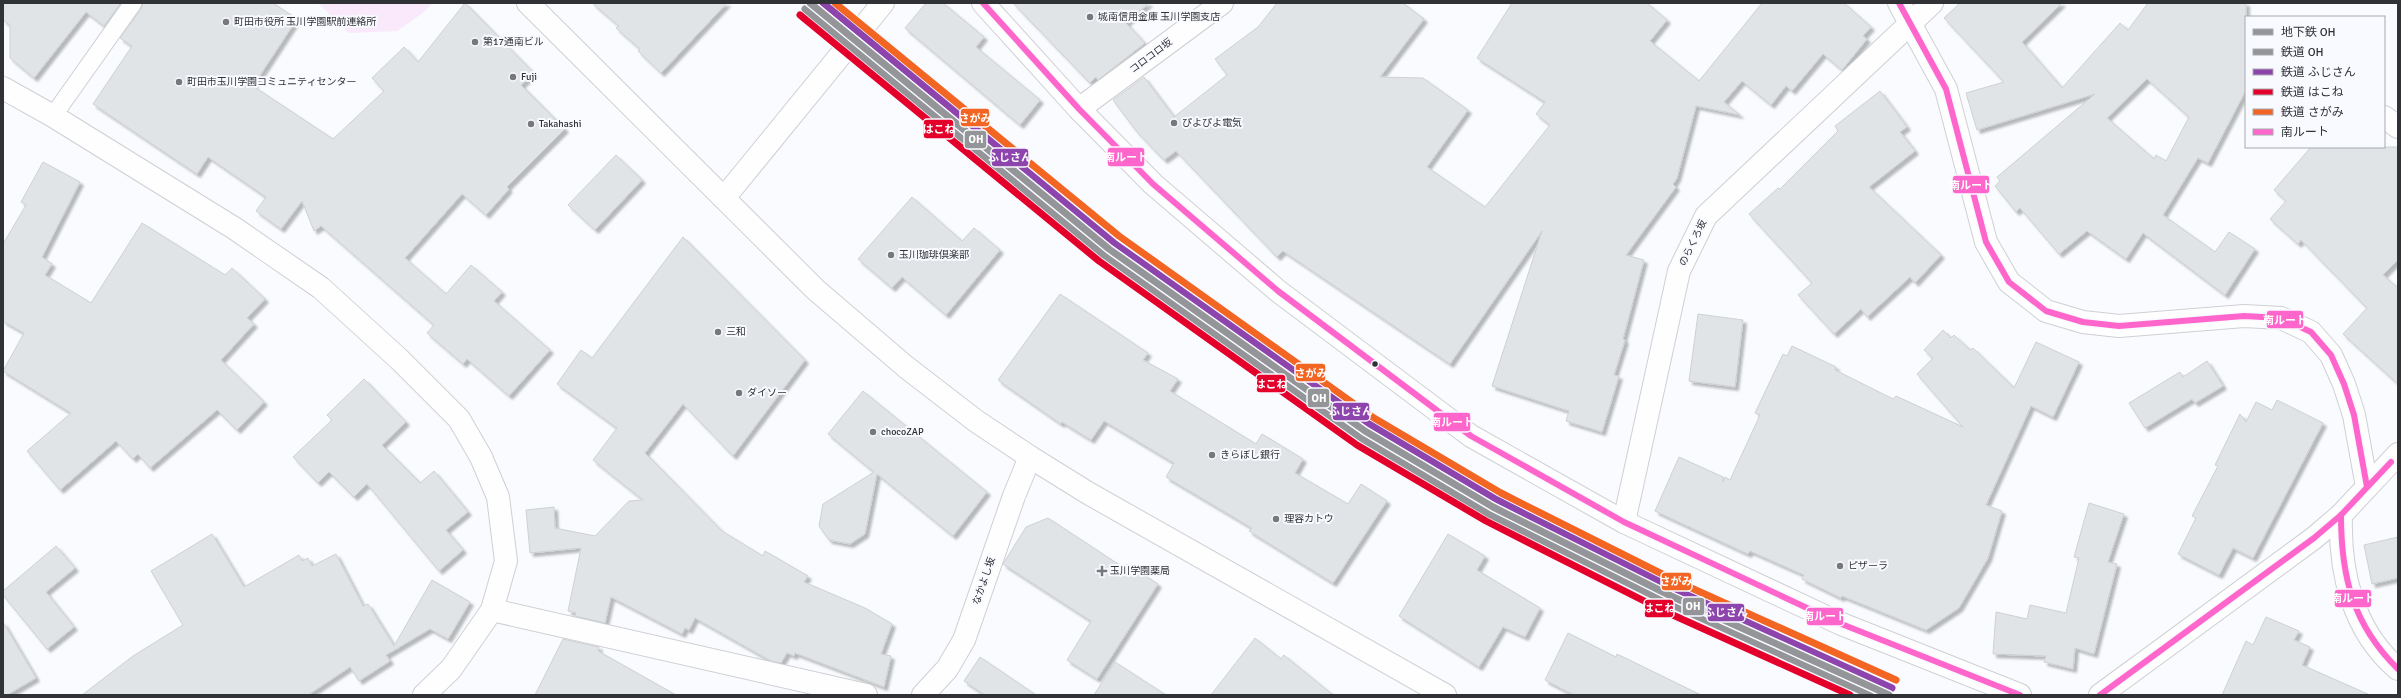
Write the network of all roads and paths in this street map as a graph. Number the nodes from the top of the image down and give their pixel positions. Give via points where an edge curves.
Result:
1 (133, 3) edge
2 (528, 3) edge
3 (883, 3) edge
4 (983, 3) edge
5 (1222, 3) edge
6 (1898, 3) edge
7 (1932, 3) edge
8 (1911, 23) junction
9 (3, 88) edge
10 (1079, 109) junction
11 (53, 116) junction
12 (2385, 118) edge
13 (2398, 127) edge
14 (724, 198) junction
15 (2398, 454) edge
16 (1030, 457) junction
17 (2367, 487) junction
18 (2341, 516) junction
19 (1624, 522) junction
20 (492, 610) junction
21 (2398, 669) edge
22 (424, 695) edge
23 (866, 695) edge
24 (923, 695) edge
25 (1445, 695) edge
26 (2020, 695) edge
27 (2100, 695) edge

1 - 11 lane
2 - 14 street
3 - 14 street
4 - 10 street
5 - 10 street, コロコロ坂
6 - 8 street
7 - 8 street, のらくろ坂
8 - 17 street via 1946,89 1986,242 2009,282 2046,311 2084,322 2120,326 2244,316 2281,318 2311,332 2331,355 2344,384 2354,415
8 - 19 street, のらくろ坂 via 1706,216 1679,272
9 - 11 street
10 - 19 street via 1153,184 1285,296 1471,436
11 - 20 street via 234,228 321,288 399,359 459,419 481,457 498,496 506,561
12 - 13 street
14 - 16 street via 816,290 866,335 976,421
15 - 17 street
16 - 24 street, なかよし坂 via 964,640 947,669
16 - 25 street via 1088,493
17 - 18 street
18 - 21 street via 2340,546 2352,598 2366,632 2381,654
18 - 27 street
19 - 26 street via 1840,623
20 - 22 street via 451,669
20 - 23 street

